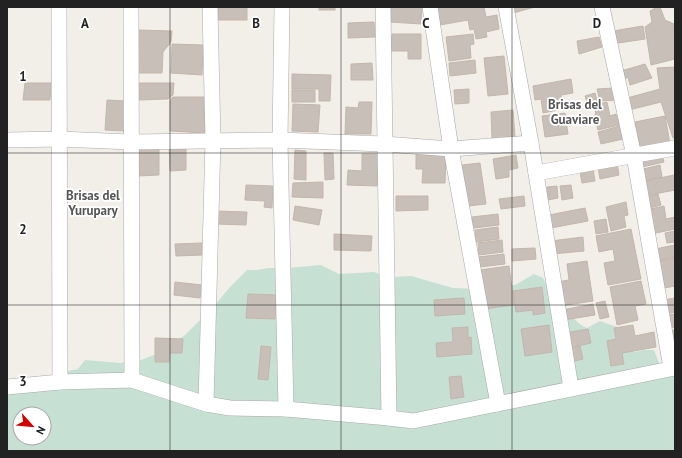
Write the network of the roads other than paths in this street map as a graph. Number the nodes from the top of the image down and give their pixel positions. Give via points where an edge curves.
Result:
1 (59, 7) edge
2 (132, 7) edge
3 (210, 7) edge
4 (282, 7) edge
5 (383, 7) edge
6 (430, 7) edge
7 (506, 7) edge
8 (602, 7) edge
9 (59, 139) junction
10 (7, 140) edge
11 (213, 140) junction
12 (280, 140) junction
13 (132, 142) junction
14 (531, 143) junction
15 (384, 144) junction
16 (675, 148) edge
17 (451, 149) junction
18 (634, 156) junction
19 (536, 173) junction
20 (673, 368) edge
21 (132, 380) junction
22 (60, 382) junction
23 (7, 387) edge
24 (571, 388) junction
25 (206, 404) junction
26 (498, 404) junction
27 (286, 409) junction
28 (389, 418) junction

1 - 9 street
2 - 13 street
3 - 11 street
4 - 12 street
5 - 15 street
6 - 17 street
7 - 14 street
8 - 18 street
9 - 10 street
9 - 13 street
9 - 22 street
11 - 12 street
11 - 13 street
11 - 25 street
12 - 15 street
12 - 27 street
13 - 21 street
14 - 17 street
14 - 19 street
15 - 17 street
15 - 28 street
16 - 18 street
17 - 26 street
18 - 19 street
18 - 20 street
19 - 24 street
20 - 24 street
21 - 22 street
21 - 25 street
22 - 23 street
24 - 26 street
25 - 27 street via 230,408
26 - 28 street via 413,421
27 - 28 street

